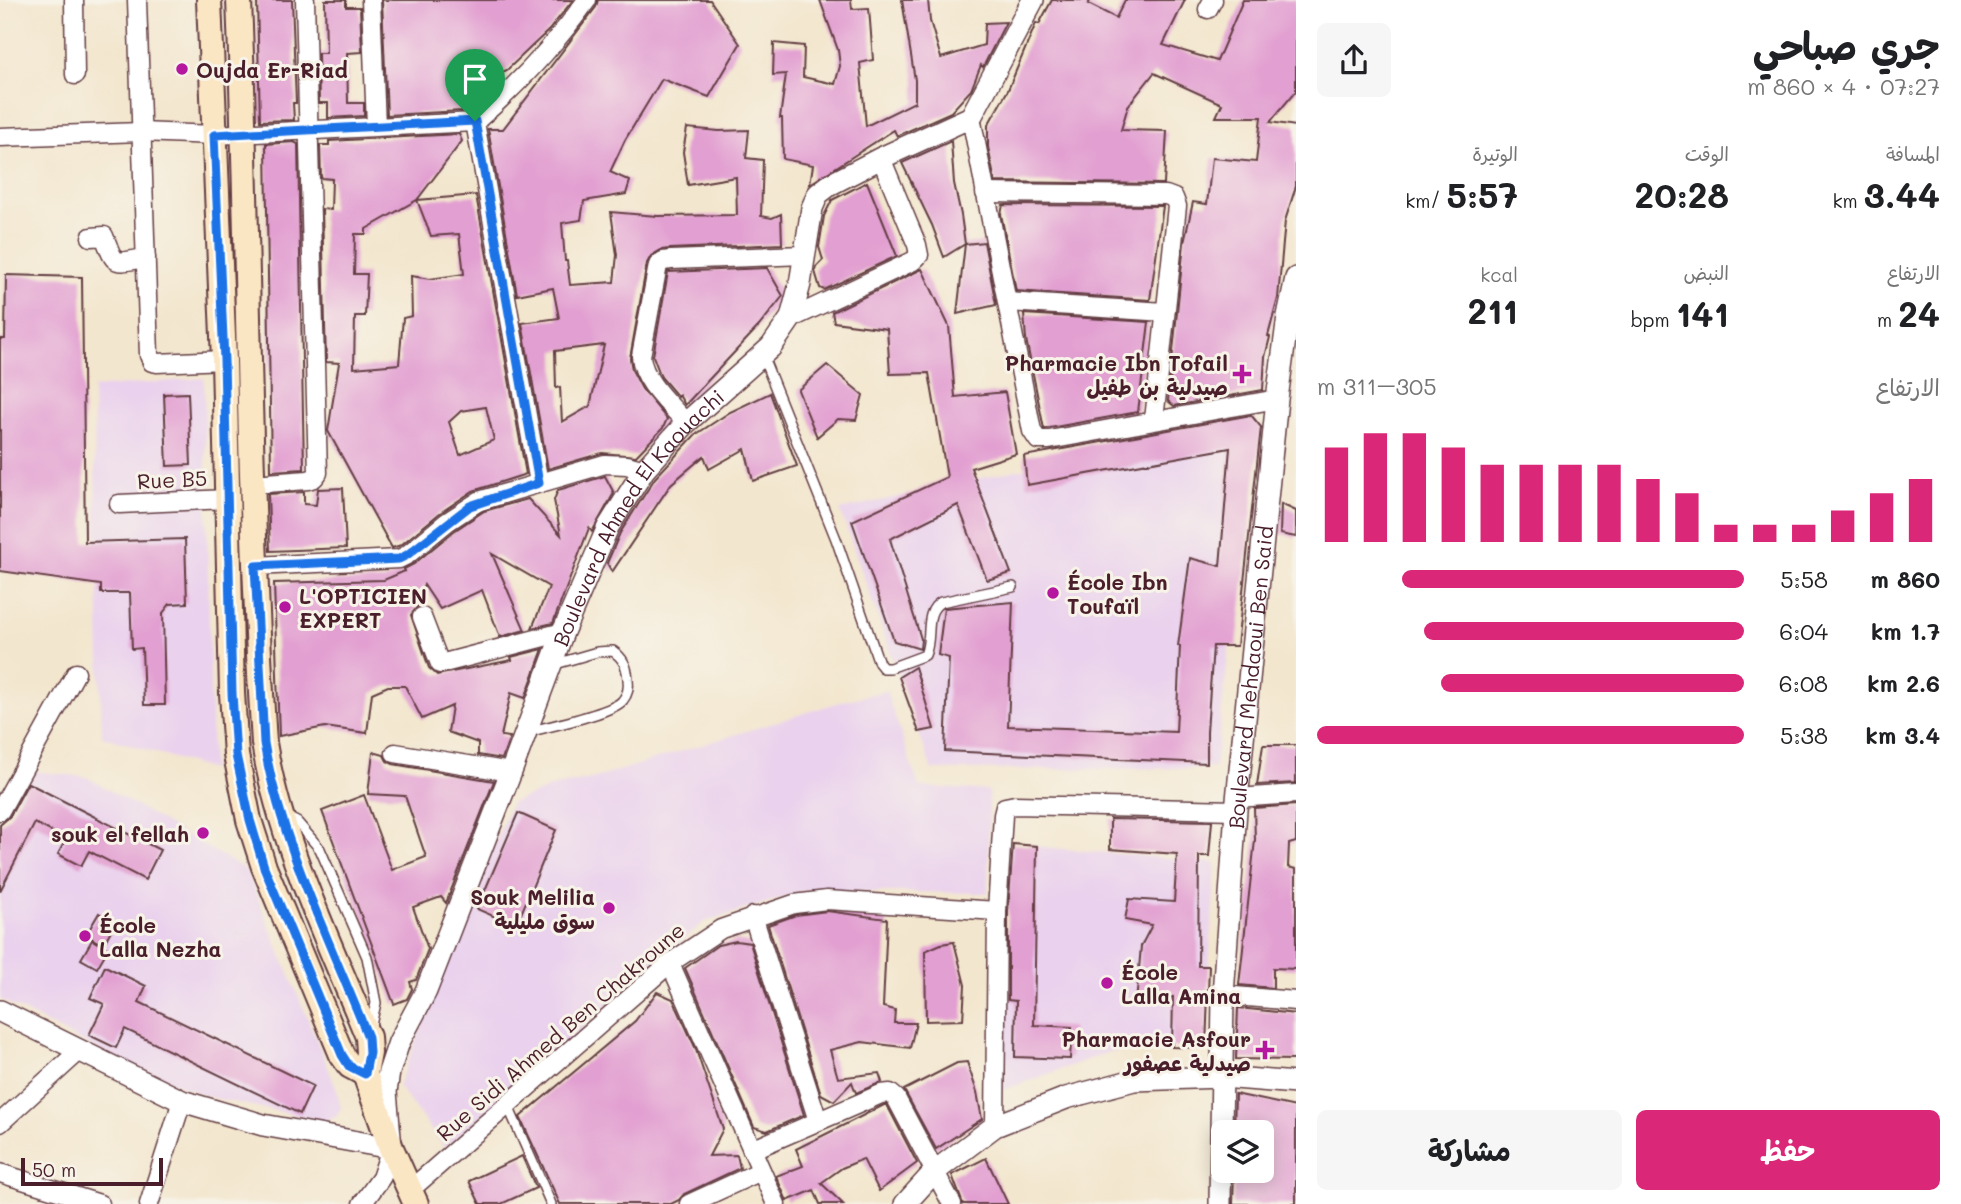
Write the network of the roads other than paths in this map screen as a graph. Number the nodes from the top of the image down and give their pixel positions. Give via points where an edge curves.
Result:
1 (74, 0) edge
2 (137, 0) edge
3 (209, 0) edge
4 (239, 0) edge
5 (305, 0) edge
6 (371, 0) edge
7 (587, 0) edge
8 (1033, 0) edge
9 (75, 75) dead end
10 (971, 117) junction
11 (475, 121) junction
12 (376, 126) junction
13 (310, 130) junction
14 (141, 132) junction
15 (244, 133) junction
16 (214, 135) junction
17 (0, 138) edge
18 (881, 158) junction
19 (985, 193) junction
20 (90, 237) dead end
21 (804, 255) junction
22 (146, 258) junction
23 (1296, 278) edge
24 (1007, 302) junction
25 (1165, 312) junction
26 (1292, 316) edge
27 (790, 319) junction
28 (762, 355) junction
29 (224, 360) junction
30 (1277, 399) junction
31 (1154, 420) junction
32 (686, 423) junction
33 (643, 470) junction
34 (539, 483) junction
35 (252, 484) junction
36 (228, 499) junction
37 (119, 504) dead end
38 (255, 566) junction
39 (1013, 587) dead end
40 (422, 617) dead end
41 (563, 632) junction
42 (550, 666) junction
43 (76, 673) dead end
44 (526, 732) junction
45 (395, 753) dead end
46 (511, 772) junction
47 (1296, 794) edge
48 (1236, 804) junction
49 (0, 811) edge
50 (997, 911) junction
51 (753, 916) junction
52 (670, 963) junction
53 (1223, 995) junction
54 (1296, 1001) edge
55 (0, 1011) edge
56 (78, 1052) junction
57 (365, 1074) junction
58 (1222, 1077) junction
59 (1296, 1083) edge
60 (182, 1101) junction
61 (508, 1106) junction
62 (818, 1121) junction
63 (0, 1122) edge
64 (995, 1126) junction
65 (391, 1148) junction
66 (752, 1150) junction
67 (761, 1171) junction
68 (934, 1172) junction
69 (0, 1173) edge
70 (413, 1197) edge
71 (100, 1204) edge
72 (149, 1204) edge
73 (362, 1204) edge
74 (551, 1204) edge
75 (689, 1204) edge
76 (776, 1204) edge
77 (905, 1204) edge
78 (952, 1204) edge
79 (1220, 1204) edge

1 - 9 street
2 - 14 street
3 - 16 main road
4 - 15 main road
5 - 13 street
6 - 12 street
7 - 11 street via 544,56
8 - 10 street
10 - 18 street, Boulevard Ahmed El Kaouachi
10 - 19 street
11 - 12 street
11 - 34 street
12 - 13 street
13 - 15 street
13 - 35 street via 318,473 307,480
14 - 16 street
14 - 17 street
14 - 22 street
15 - 16 street
15 - 35 main road
16 - 29 main road
18 - 21 street, Boulevard Ahmed El Kaouachi via 818,194
18 - 27 street via 919,255
19 - 24 street
19 - 25 street via 1174,198 1177,206
20 - 22 street via 104,236 114,261
21 - 27 street, Boulevard Ahmed El Kaouachi
21 - 32 street via 671,260 658,265 642,364
22 - 29 street via 152,362
23 - 26 street, Boulevard Mehdaoui Ben Said
24 - 25 street
24 - 31 street via 1032,431 1038,440
25 - 31 street
26 - 30 street, Boulevard Mehdaoui Ben Said
27 - 28 street, Boulevard Ahmed El Kaouachi
28 - 32 street, Boulevard Ahmed El Kaouachi
28 - 39 lane via 883,668 925,655 933,606
29 - 36 main road
30 - 31 street
30 - 48 street, Boulevard Mehdaoui Ben Said
32 - 33 street, Boulevard Ahmed El Kaouachi
33 - 34 street via 605,464
33 - 41 street, Boulevard Ahmed El Kaouachi via 608,527
34 - 38 street via 470,506 399,559
35 - 38 main road
36 - 37 street, Rue B5
36 - 57 main road via 233,720 241,784 264,867 342,1055 349,1066
38 - 57 main road via 269,770 281,814 368,1037
40 - 41 street via 438,660 444,664
41 - 42 street, Boulevard Ahmed El Kaouachi
42 - 44 street, Boulevard Ahmed El Kaouachi
42 - 44 lane via 613,651 623,659 628,691 623,702 606,711
43 - 49 street
44 - 46 street, Boulevard Ahmed El Kaouachi
45 - 46 street
46 - 65 street, Boulevard Ahmed El Kaouachi via 426,991 389,1072 386,1092
47 - 48 street
48 - 50 street via 1005,807
48 - 53 street, Boulevard Mehdaoui Ben Said
50 - 51 street, Rue Sidi Ahmed Ben Chakroune via 827,900
50 - 64 street
51 - 52 street, Rue Sidi Ahmed Ben Chakroune via 708,936
51 - 62 street
52 - 61 street, Rue Sidi Ahmed Ben Chakroune
52 - 66 street
53 - 54 street
53 - 58 street, Boulevard Mehdaoui Ben Said
55 - 56 street
56 - 60 street
56 - 63 street
57 - 65 main road
58 - 59 street
58 - 64 street via 1134,1080 1100,1087
58 - 79 street, Boulevard Mehdaoui Ben Said
60 - 65 street via 263,1125
60 - 72 street
61 - 70 street, Rue Sidi Ahmed Ben Chakroune
61 - 74 lane
62 - 66 street
62 - 68 street via 890,1093
64 - 68 street
65 - 70 main road
65 - 73 street via 381,1178
66 - 67 street
67 - 75 street
67 - 76 street
68 - 77 street
68 - 78 street
69 - 71 street

